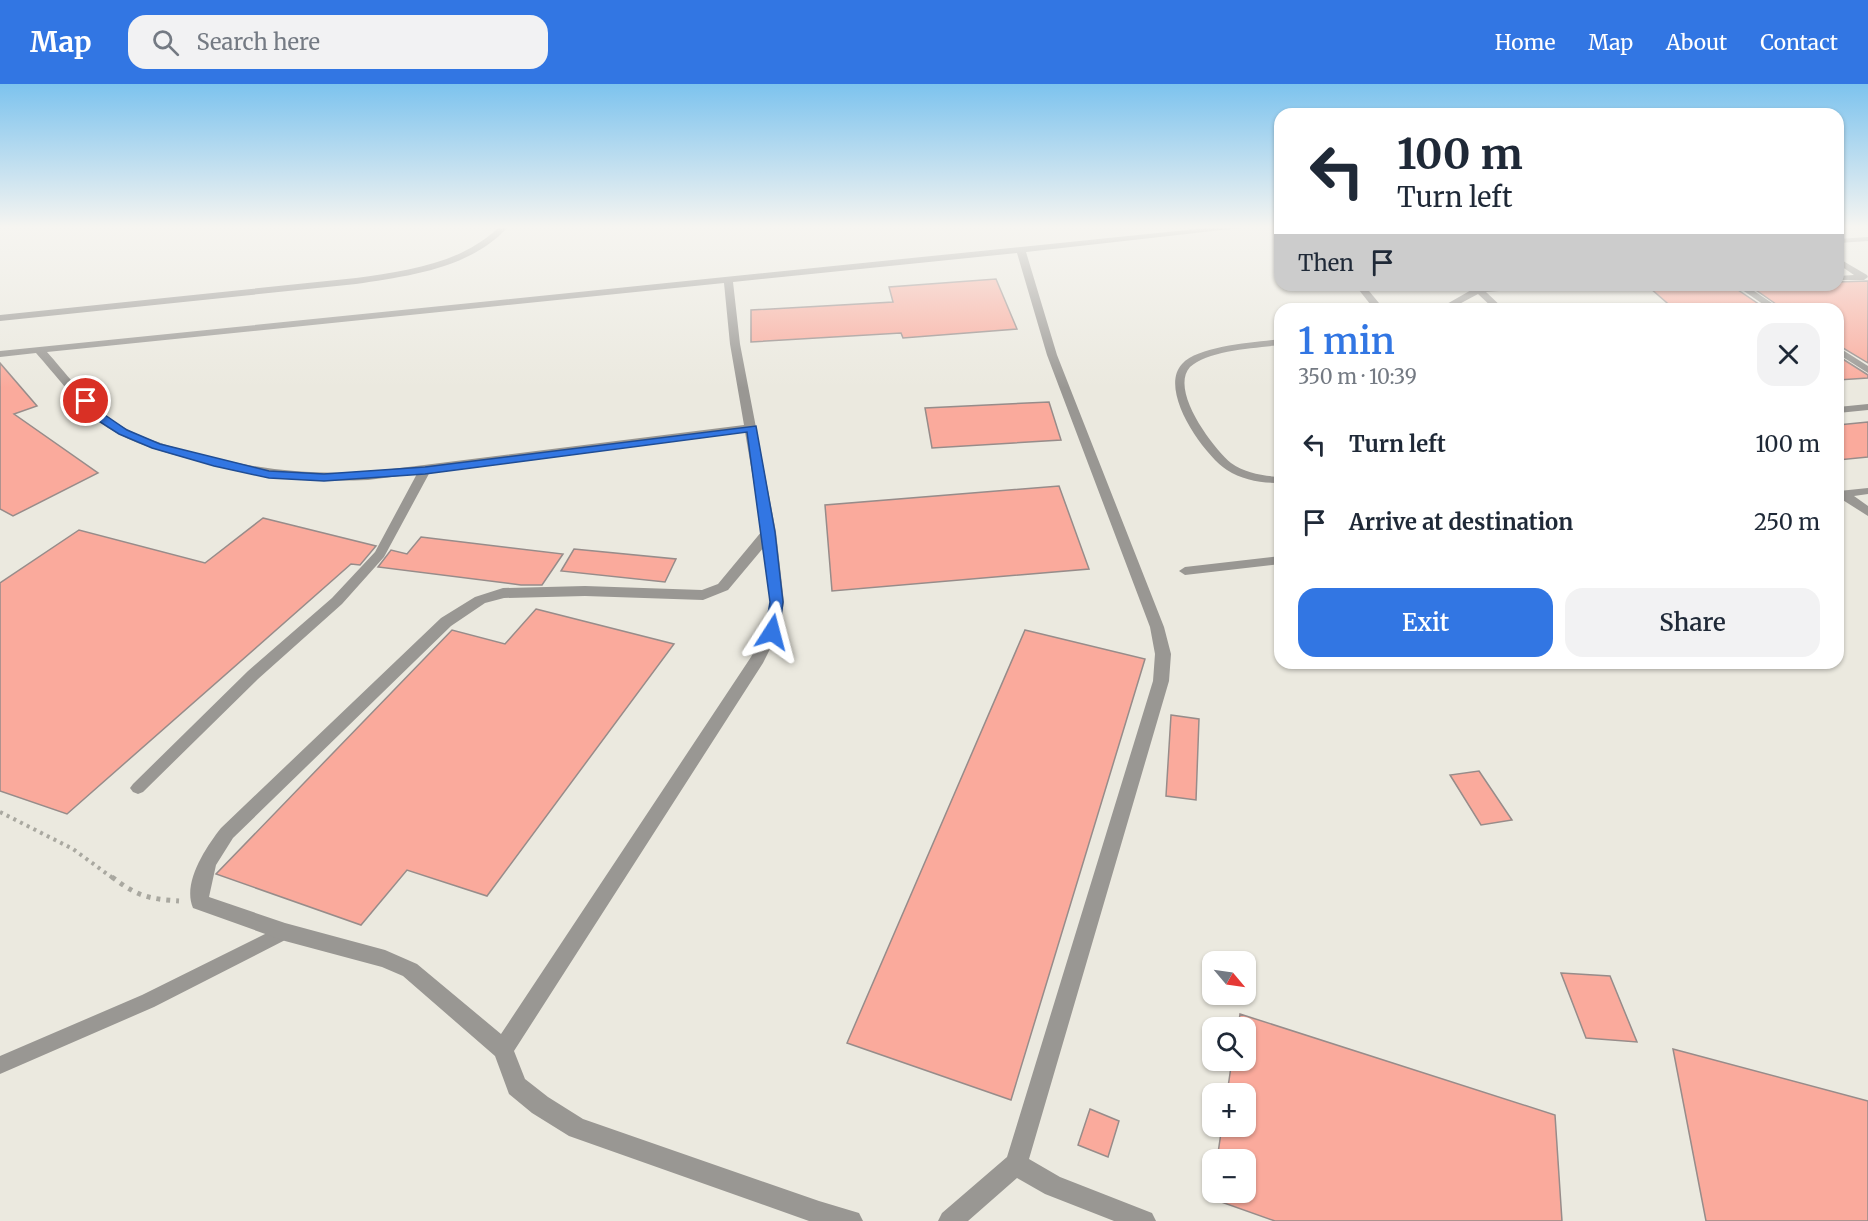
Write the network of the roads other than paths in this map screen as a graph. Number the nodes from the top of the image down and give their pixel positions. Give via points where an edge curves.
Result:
1 (355, 281) edge
2 (708, 281) edge
3 (728, 281) edge
4 (1030, 281) edge
5 (1364, 291) edge
6 (1471, 291) edge
7 (1481, 291) edge
8 (1748, 291) edge
9 (1374, 303) edge
10 (1452, 303) edge
11 (1494, 303) edge
12 (1767, 303) edge
13 (0, 318) edge
14 (1274, 343) edge
15 (39, 350) junction
16 (0, 354) edge
17 (1844, 354) edge
18 (1852, 359) junction
19 (1868, 359) edge
20 (1868, 370) edge
21 (1868, 407) edge
22 (1844, 409) edge
23 (752, 428) junction
24 (425, 471) junction
25 (1274, 480) edge
26 (1868, 491) edge
27 (1844, 494) edge
28 (1844, 497) edge
29 (1868, 512) edge
30 (769, 532) junction
31 (1274, 561) edge
32 (1185, 571) dead end
33 (138, 788) dead end
34 (285, 932) junction
35 (503, 1049) junction
36 (0, 1065) edge
37 (1016, 1164) junction
38 (851, 1221) edge
39 (950, 1221) edge
40 (1144, 1221) edge

1 - 13 lane
2 - 15 street
3 - 23 street via 735,344
4 - 37 street via 1052,355 1157,627 1163,654 1161,681
5 - 9 lane
6 - 10 lane
7 - 11 lane
8 - 12 lane
14 - 25 lane via 1201,358 1179,375 1191,422 1215,455 1245,474
15 - 16 street
15 - 24 street via 101,418 156,446 269,474 324,478
17 - 18 lane
18 - 19 lane
18 - 20 lane
21 - 22 lane
23 - 24 street
23 - 30 street
24 - 33 lane via 380,554 337,601 253,675
26 - 27 lane
28 - 29 lane
30 - 34 street via 723,587 703,595 503,593 480,600 446,622 226,833 210,855 200,883 200,902
30 - 35 street via 777,602 772,632
31 - 32 lane
34 - 35 street via 385,959 410,970
34 - 36 lane via 148,1001
35 - 38 street via 517,1086 577,1128
37 - 39 street
37 - 40 street via 1053,1186

